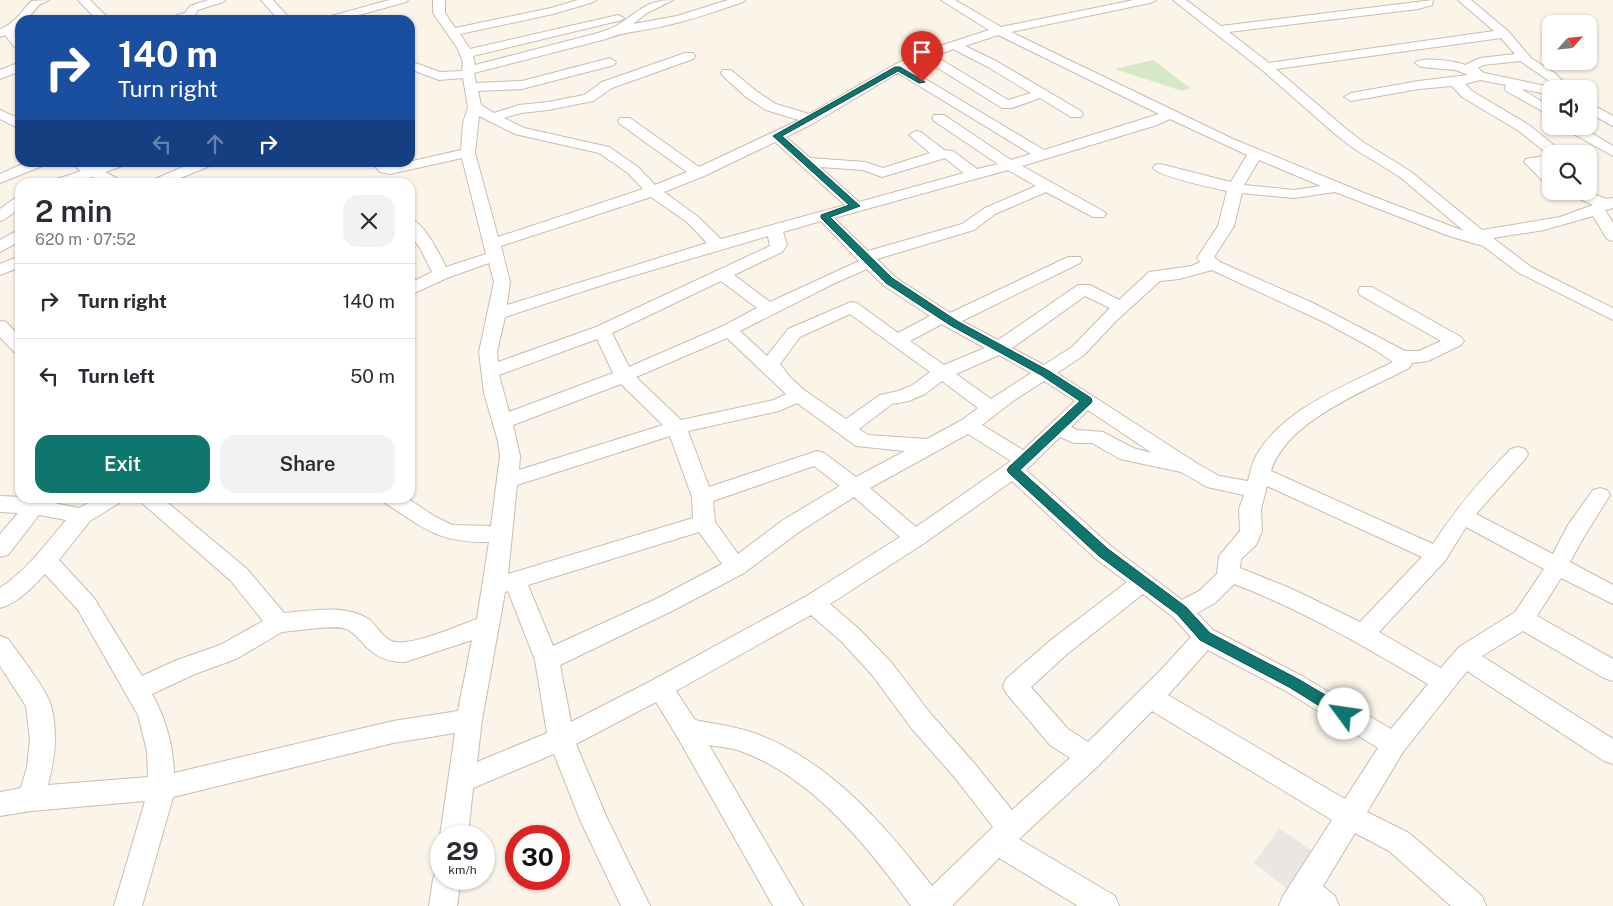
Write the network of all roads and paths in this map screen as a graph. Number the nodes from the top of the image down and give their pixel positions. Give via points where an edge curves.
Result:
1 (42, 0) edge
2 (84, 0) edge
3 (219, 0) edge
4 (267, 0) edge
5 (402, 0) edge
6 (438, 0) edge
7 (739, 0) edge
8 (947, 0) edge
9 (1150, 0) edge
10 (1180, 0) edge
11 (1427, 0) edge
12 (1464, 0) edge
13 (588, 1) edge
14 (561, 3) edge
15 (674, 3) edge
16 (696, 14) junction
17 (24, 15) edge
18 (99, 15) edge
19 (191, 15) edge
20 (280, 15) edge
21 (346, 15) edge
22 (533, 15) junction
23 (622, 23) junction
24 (15, 24) edge
25 (1219, 30) junction
26 (4, 32) edge
27 (452, 32) junction
28 (561, 32) junction
29 (999, 32) junction
30 (1504, 34) junction
31 (15, 42) edge
32 (582, 43) junction
33 (954, 45) junction
34 (926, 55) junction
35 (689, 56) dead end
36 (1524, 57) junction
37 (1421, 62) dead end
38 (415, 67) edge
39 (1266, 67) junction
40 (15, 68) edge
41 (898, 68) junction
42 (468, 71) junction
43 (727, 73) dead end
44 (3, 74) edge
45 (1480, 76) junction
46 (15, 80) edge
47 (1498, 80) junction
48 (1555, 80) edge
49 (1455, 82) junction
50 (1542, 89) edge
51 (1042, 93) junction
52 (1351, 97) dead end
53 (475, 107) junction
54 (1542, 107) edge
55 (1597, 112) edge
56 (1076, 114) dead end
57 (1170, 114) junction
58 (2, 118) edge
59 (492, 118) junction
60 (939, 118) dead end
61 (810, 119) junction
62 (625, 121) dead end
63 (1613, 122) edge
64 (15, 123) edge
65 (916, 135) dead end
66 (1584, 135) edge
67 (777, 136) junction
68 (977, 144) junction
69 (1545, 145) edge
70 (1613, 153) edge
71 (468, 154) junction
72 (944, 154) junction
73 (1041, 154) junction
74 (1255, 154) junction
75 (1597, 155) edge
76 (1542, 160) edge
77 (807, 162) junction
78 (1008, 164) junction
79 (415, 166) edge
80 (29, 167) edge
81 (84, 167) edge
82 (108, 167) edge
83 (183, 167) edge
84 (410, 167) edge
85 (1160, 168) dead end
86 (387, 172) edge
87 (1542, 172) edge
88 (94, 173) junction
89 (699, 173) junction
90 (974, 174) junction
91 (78, 178) edge
92 (105, 178) edge
93 (166, 178) edge
94 (0, 180) edge
95 (1047, 186) junction
96 (1336, 187) junction
97 (1236, 188) junction
98 (653, 191) junction
99 (15, 205) edge
100 (1604, 205) edge
101 (856, 206) junction
102 (1098, 214) dead end
103 (0, 216) edge
104 (824, 216) junction
105 (0, 225) edge
106 (415, 230) edge
107 (774, 230) junction
108 (15, 233) edge
109 (1613, 236) edge
110 (15, 237) edge
111 (1483, 239) junction
112 (718, 245) junction
113 (0, 246) edge
114 (494, 250) junction
115 (867, 260) junction
116 (1074, 260) dead end
117 (15, 263) edge
118 (1214, 265) junction
119 (0, 270) edge
120 (441, 274) junction
121 (724, 275) junction
122 (415, 287) edge
123 (1366, 291) dead end
124 (1122, 307) junction
125 (769, 309) junction
126 (497, 314) junction
127 (1613, 315) edge
128 (946, 318) junction
129 (0, 326) edge
130 (729, 330) junction
131 (602, 331) junction
132 (898, 340) junction
133 (15, 342) edge
134 (998, 349) junction
135 (1401, 357) junction
136 (489, 372) junction
137 (942, 373) junction
138 (1045, 373) junction
139 (624, 376) junction
140 (797, 394) junction
141 (1087, 401) junction
142 (991, 408) junction
143 (503, 421) junction
144 (969, 425) junction
145 (677, 427) junction
146 (1057, 428) junction
147 (845, 429) junction
148 (930, 446) junction
149 (1518, 454) dead end
150 (1018, 464) junction
151 (1191, 469) junction
152 (507, 481) junction
153 (1258, 482) junction
154 (855, 487) junction
155 (1600, 495) dead end
156 (702, 497) junction
157 (18, 503) edge
158 (36, 503) edge
159 (40, 503) edge
160 (104, 503) edge
161 (155, 503) edge
162 (400, 503) edge
163 (0, 504) edge
164 (82, 516) junction
165 (1462, 516) junction
166 (704, 524) junction
167 (500, 534) junction
168 (915, 538) junction
169 (0, 549) edge
170 (1437, 555) junction
171 (46, 560) junction
172 (1557, 566) junction
173 (736, 567) junction
174 (1228, 573) junction
175 (1143, 582) junction
176 (505, 583) junction
177 (1613, 595) edge
178 (0, 599) edge
179 (813, 603) junction
180 (1181, 611) junction
181 (1523, 619) junction
182 (278, 623) junction
183 (486, 625) junction
184 (1363, 634) junction
185 (1205, 636) junction
186 (0, 646) edge
187 (1464, 657) junction
188 (547, 660) junction
189 (1613, 671) edge
190 (1443, 682) junction
191 (660, 688) junction
192 (137, 690) junction
193 (1150, 697) junction
194 (469, 720) junction
195 (687, 730) junction
196 (561, 739) junction
197 (1394, 744) junction
198 (1613, 753) edge
199 (1090, 758) junction
200 (461, 781) junction
201 (162, 788) junction
202 (31, 799) junction
203 (0, 804) edge
204 (1348, 816) junction
205 (455, 825) edge
206 (1004, 835) junction
207 (445, 890) edge
208 (1307, 901) edge
209 (128, 906) edge
210 (443, 906) edge
211 (636, 906) edge
212 (789, 906) edge
213 (931, 906) edge
214 (1105, 906) edge
215 (1472, 906) edge

1 - 17 street
2 - 18 street
3 - 19 street via 194,8
4 - 20 street
5 - 21 street
6 - 27 street via 439,13
7 - 16 street
8 - 29 street
9 - 29 street
10 - 25 street
11 - 25 street via 1428,3 1418,6
12 - 30 street
13 - 14 street
13 - 23 street
14 - 22 street
15 - 16 street
15 - 23 street via 642,11
16 - 23 street via 665,24
22 - 27 street
22 - 28 street
23 - 28 street
23 - 32 street
24 - 26 street
25 - 39 street
26 - 31 street
27 - 42 street
28 - 32 street
28 - 42 street
29 - 33 street
29 - 57 street
30 - 36 street
30 - 39 street
32 - 42 street
32 - 42 street via 610,62 522,85
33 - 34 street
33 - 51 street
34 - 41 street
34 - 51 street via 1007,104
35 - 59 street via 607,85 588,98 519,109
36 - 45 street via 1480,62 1470,68
36 - 48 street
37 - 45 street via 1458,66
38 - 42 street via 438,76
39 - 111 street via 1340,131 1405,174
40 - 44 street
41 - 61 street
41 - 73 street
42 - 53 street
43 - 61 street via 771,107
44 - 46 street
45 - 47 street
45 - 49 street
47 - 50 street
47 - 54 street
49 - 52 street
49 - 69 street via 1467,94 1524,128
51 - 56 street
53 - 59 street
53 - 71 street via 470,123
55 - 63 street
57 - 73 street
57 - 74 street
58 - 64 street
59 - 98 street via 520,131 604,150 633,170
60 - 68 street
61 - 67 street
62 - 89 street
65 - 72 street
66 - 70 street
67 - 77 street
67 - 89 street
68 - 72 street
68 - 78 street
70 - 75 street
71 - 79 street
71 - 114 street
72 - 77 street via 882,173 865,166
72 - 90 street
73 - 78 street
74 - 96 street
74 - 97 street
76 - 87 street via 1531,162
77 - 101 street
78 - 90 street
78 - 95 street
80 - 94 street
81 - 88 street
82 - 88 street
83 - 93 street
84 - 86 street
85 - 97 street
88 - 91 street
88 - 92 street
89 - 98 street
90 - 101 street
95 - 102 street
95 - 115 street via 990,211 968,227 893,248
96 - 97 street via 1296,194
96 - 111 street via 1455,233
97 - 118 street via 1226,226 1205,258
98 - 112 street via 692,219
98 - 114 street
99 - 103 street
100 - 109 street
100 - 111 street via 1576,217
101 - 104 street
104 - 107 street
104 - 115 street
105 - 108 street
106 - 120 street via 428,247
107 - 112 street
107 - 121 street via 779,245 776,249
110 - 113 street
111 - 127 street via 1525,270
112 - 126 street
114 - 120 street
114 - 126 street via 502,282
115 - 125 street
115 - 128 street via 889,280
116 - 128 street
117 - 119 street
118 - 124 street via 1155,276
118 - 135 street via 1309,307
120 - 122 street
121 - 125 street
121 - 131 street
123 - 135 street via 1455,341 1422,357
124 - 134 street via 1084,290
124 - 138 street via 1078,351
125 - 130 street
126 - 136 street via 488,352
128 - 132 street
128 - 134 street
129 - 133 street
130 - 139 street
130 - 140 street
131 - 136 street
131 - 139 street
132 - 137 street
132 - 140 street via 851,307 794,333 770,364
134 - 137 street
134 - 138 street
135 - 153 street via 1403,364 1328,402 1289,429 1265,458
136 - 143 street
137 - 142 street
137 - 147 street via 918,390 887,399
138 - 141 street
138 - 142 street
139 - 143 street
139 - 145 street
140 - 145 street via 779,405
140 - 147 street
141 - 146 street
141 - 151 street
142 - 144 street
143 - 152 street via 510,456
144 - 148 street
144 - 150 street
145 - 152 street
145 - 156 street
146 - 150 street
146 - 151 street via 1074,436 1096,437 1127,454
147 - 148 street via 863,441
148 - 154 street
149 - 165 street
150 - 168 street
150 - 175 street via 1104,553
151 - 153 street via 1214,482
152 - 167 street
153 - 170 street
153 - 174 street via 1250,509 1251,531 1248,539 1230,556
154 - 156 street via 817,458
154 - 168 street
154 - 173 street via 791,526
155 - 172 street
156 - 166 street
157 - 163 street
158 - 169 street
159 - 164 street
160 - 164 street
161 - 182 street via 239,575
162 - 167 street via 450,532
164 - 171 street
165 - 170 street
165 - 172 street
166 - 173 street
166 - 176 street
167 - 176 street
168 - 179 street
170 - 184 street
171 - 178 street via 17,588
171 - 192 street via 86,604
172 - 177 street
172 - 181 street
173 - 188 street
174 - 180 street via 1208,598
174 - 184 street via 1272,589
175 - 180 street
175 - 199 street via 1058,647 1015,686 1059,737
176 - 183 street
176 - 188 street
179 - 191 street
179 - 206 street via 882,669 964,771
180 - 185 street
181 - 187 street
181 - 189 street
182 - 183 street via 346,619 360,625 380,646 396,652 422,647
182 - 192 street via 228,652
183 - 194 street
184 - 190 street
185 - 193 street
185 - 197 street via 1294,683
186 - 202 street via 38,704 43,740
187 - 190 street
187 - 198 street
188 - 196 street
190 - 197 street
191 - 195 street
191 - 196 street
192 - 201 street via 150,713 160,751
193 - 199 street
193 - 204 street
194 - 200 street
194 - 201 street via 393,732
195 - 212 street
195 - 213 street via 749,742 794,766 848,810 896,861
196 - 200 street
196 - 211 street via 595,822
197 - 204 street
199 - 206 street
200 - 205 street
201 - 202 street
201 - 209 street
202 - 203 street
204 - 208 street
204 - 215 street via 1399,842
206 - 213 street
206 - 214 street
207 - 210 street

